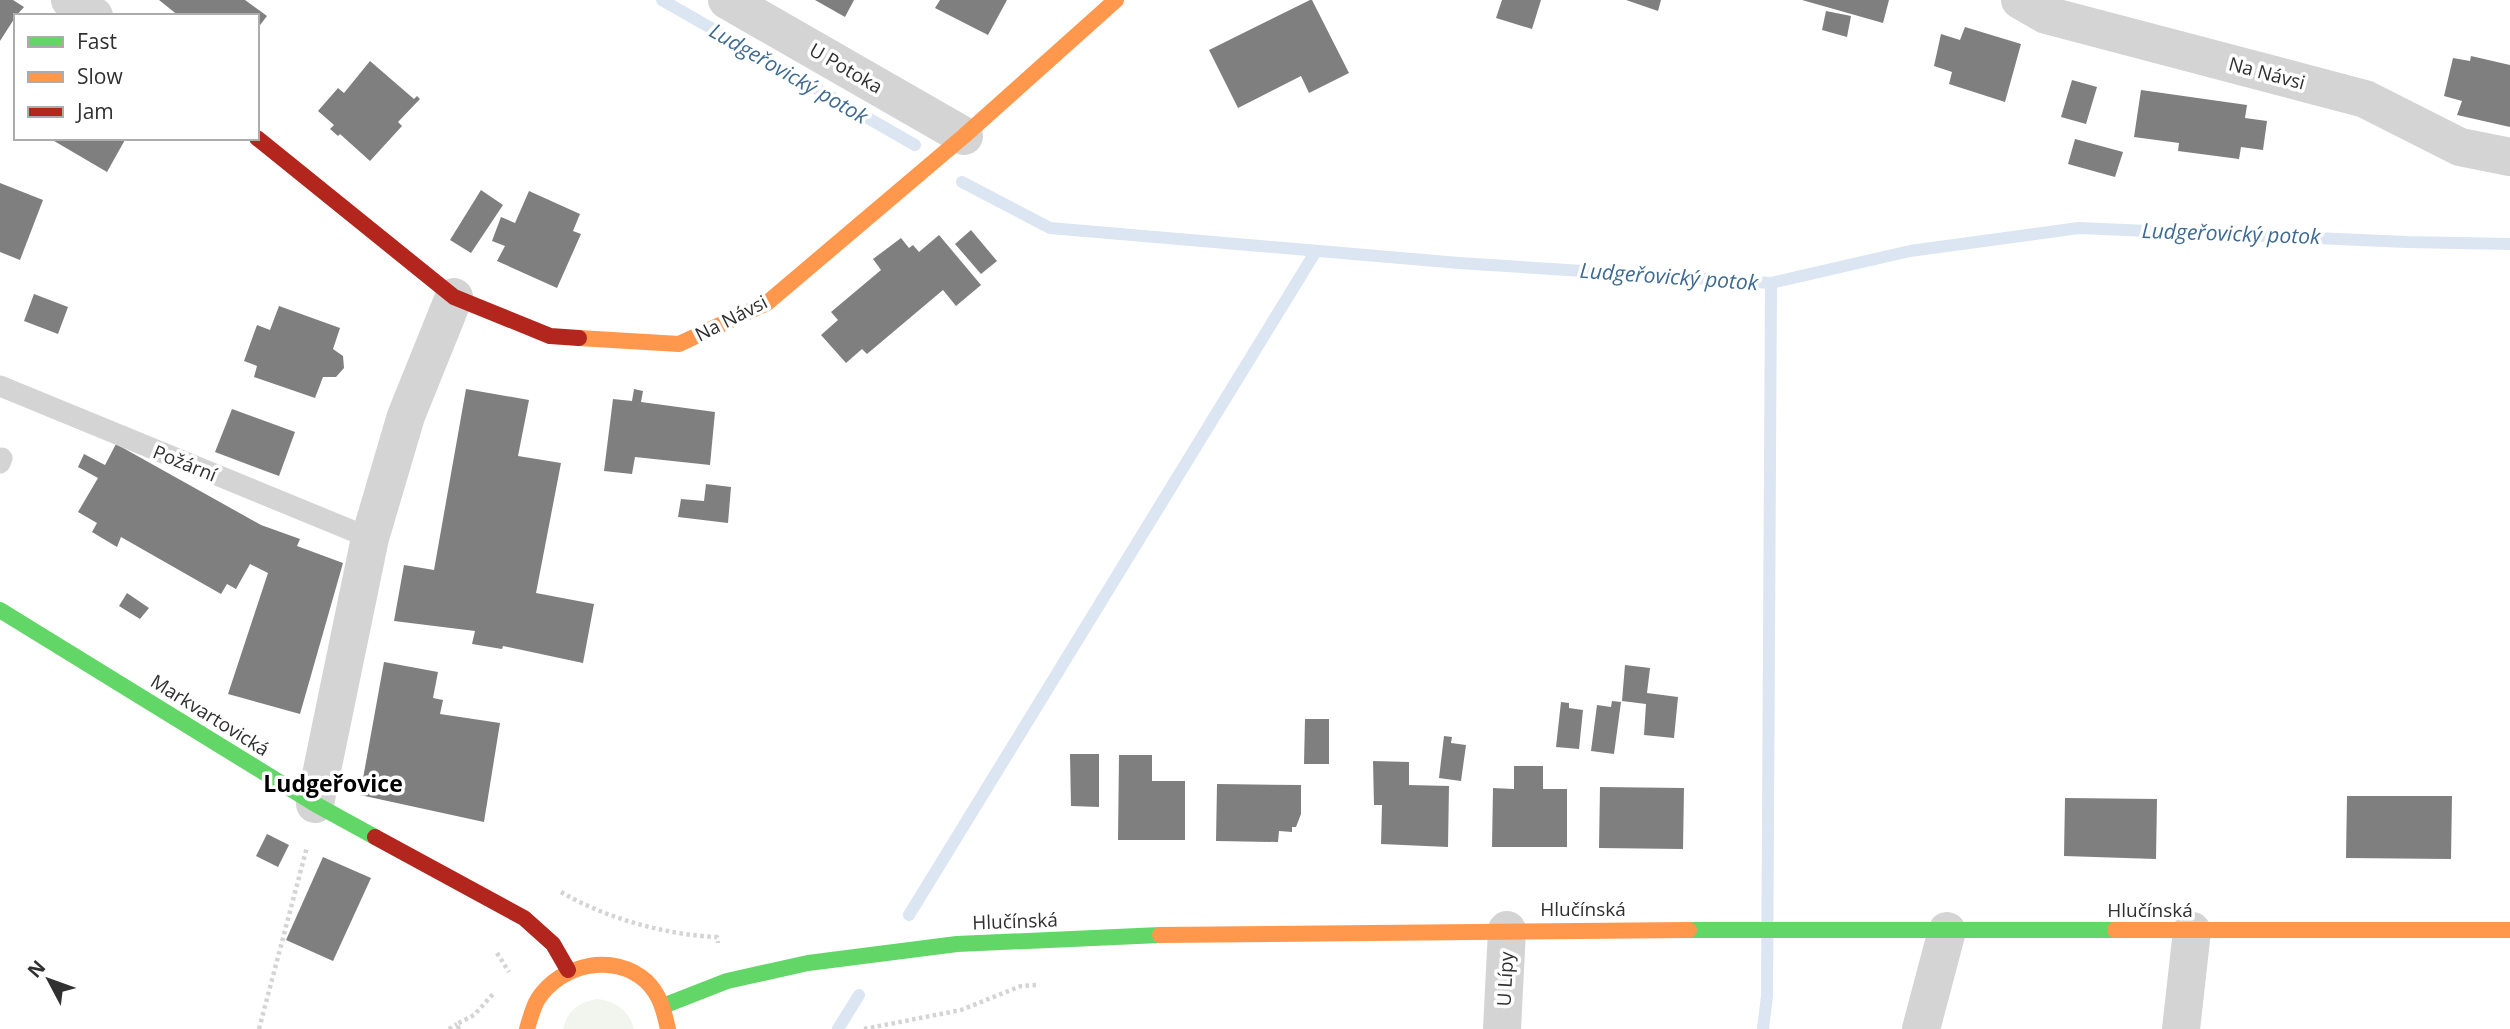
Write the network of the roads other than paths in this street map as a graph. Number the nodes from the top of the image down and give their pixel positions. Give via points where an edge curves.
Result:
1 (70, 0) edge
2 (727, 0) edge
3 (1116, 0) edge
4 (2046, 5) edge
5 (91, 14) edge
6 (964, 136) junction
7 (259, 140) edge
8 (2510, 157) edge
9 (454, 297) junction
10 (0, 386) edge
11 (370, 538) junction
12 (0, 610) edge
13 (315, 804) junction
14 (1507, 930) junction
15 (1947, 930) junction
16 (2510, 930) edge
17 (2192, 931) junction
18 (568, 971) junction
19 (663, 1006) junction
20 (527, 1029) edge
21 (668, 1029) edge
22 (1502, 1029) edge
23 (1921, 1029) edge
24 (2181, 1029) edge

1 - 5 street
2 - 6 street, U Potoka
3 - 6 street, Na Návsi
4 - 8 street, Na Návsi via 2365,99 2460,147
6 - 9 street, Na Návsi via 767,303 680,344 550,335
7 - 9 street, Na Návsi
9 - 11 street via 406,416
10 - 11 lane, Požární
11 - 13 street
12 - 13 street, Markvartovická
13 - 18 street, Markvartovická via 524,918 553,944
14 - 15 street, Hlučínská
14 - 19 street, Hlučínská via 1133,935 957,944 766,971
14 - 22 street, U Lípy
15 - 17 street, Hlučínská
15 - 23 street
16 - 17 street, Hlučínská
17 - 24 street
18 - 19 street via 583,965 616,965 644,980
18 - 20 street via 539,995
19 - 21 street

